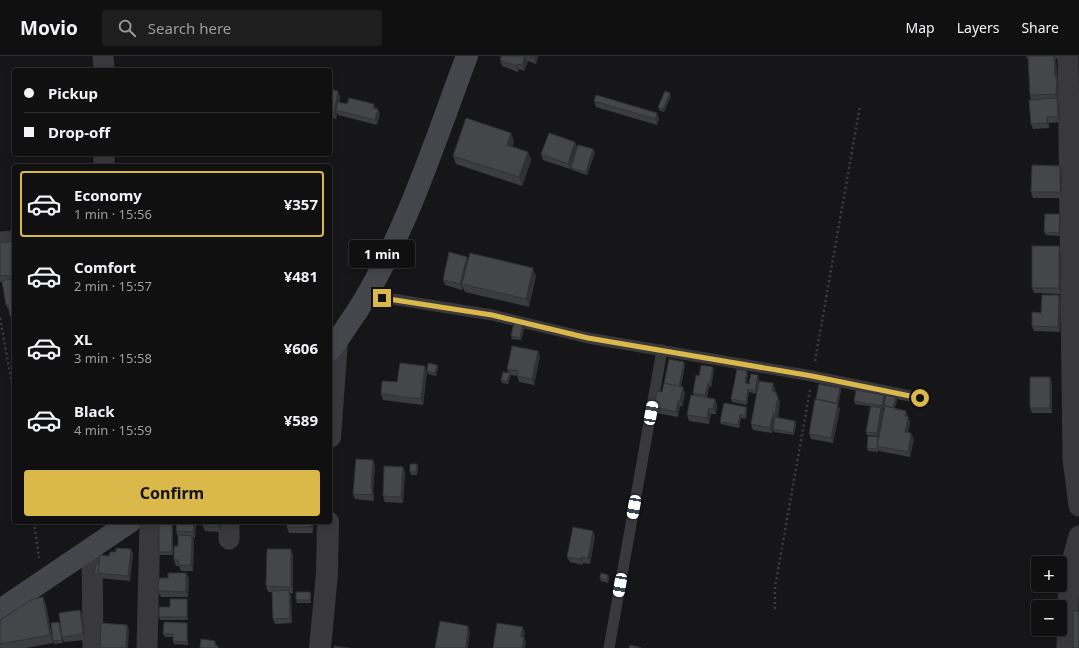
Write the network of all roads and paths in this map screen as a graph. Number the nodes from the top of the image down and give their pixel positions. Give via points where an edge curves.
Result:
1 (103, 56) edge
2 (467, 56) edge
3 (1068, 56) edge
4 (104, 68) edge
5 (860, 106) dead end
6 (1074, 130) edge
7 (1074, 158) edge
8 (12, 241) edge
9 (0, 242) edge
10 (367, 295) junction
11 (0, 318) edge
12 (334, 346) edge
13 (662, 350) junction
14 (1076, 369) edge
15 (812, 376) junction
16 (12, 384) edge
17 (332, 392) edge
18 (920, 398) dead end
19 (1076, 458) edge
20 (1079, 506) edge
21 (34, 524) edge
22 (127, 524) edge
23 (150, 524) edge
24 (328, 524) edge
25 (1079, 536) edge
26 (92, 548) junction
27 (43, 582) junction
28 (776, 609) dead end
29 (0, 610) edge
30 (93, 648) edge
31 (147, 648) edge
32 (320, 648) edge
33 (610, 648) edge
34 (1068, 648) edge

1 - 4 street
2 - 10 main road via 394,244
3 - 6 street
5 - 15 path
6 - 7 street
7 - 14 street
8 - 9 street
10 - 12 main road
10 - 13 lane via 492,315 588,338
11 - 16 path
12 - 17 street
13 - 15 lane
13 - 33 lane
14 - 19 street
15 - 18 lane
15 - 28 path via 775,587
19 - 20 street
21 - 27 path
22 - 26 main road
23 - 31 street
24 - 32 street via 327,574
25 - 34 street via 1069,573
26 - 27 main road
26 - 30 street
27 - 29 main road

